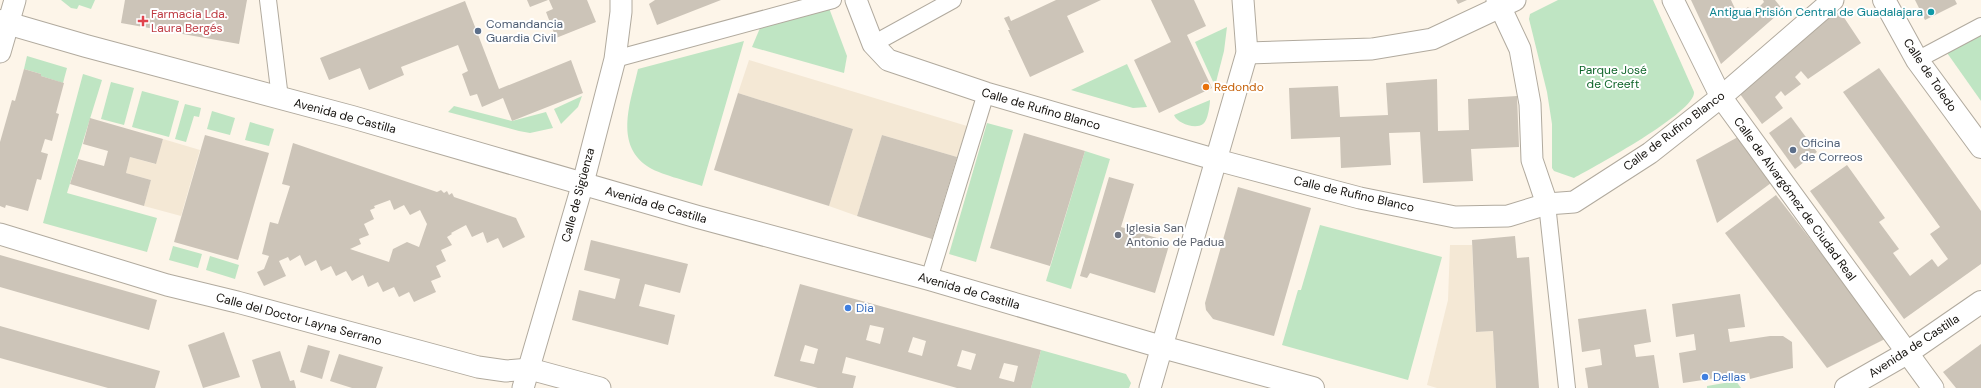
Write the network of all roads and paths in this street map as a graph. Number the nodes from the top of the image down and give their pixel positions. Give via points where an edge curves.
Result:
1 (15, 0) edge
2 (268, 0) edge
3 (621, 0) edge
4 (833, 0) edge
5 (856, 0) edge
6 (953, 0) edge
7 (1243, 0) edge
8 (1673, 0) edge
9 (1833, 0) edge
10 (1884, 0) edge
11 (1504, 2) edge
12 (4, 22) edge
13 (1981, 26) edge
14 (873, 44) junction
15 (0, 52) edge
16 (1247, 53) junction
17 (615, 59) junction
18 (1917, 60) junction
19 (986, 93) junction
20 (1721, 97) junction
21 (280, 98) junction
22 (1981, 147) edge
23 (1217, 160) junction
24 (583, 183) junction
25 (1547, 204) junction
26 (0, 234) edge
27 (930, 279) junction
28 (1981, 302) edge
29 (1162, 347) junction
30 (1907, 353) junction
31 (530, 369) junction
32 (523, 388) edge
33 (600, 388) edge
34 (1150, 388) edge
35 (1313, 388) edge
36 (1567, 388) edge
37 (1846, 388) edge
38 (1933, 388) edge

1 - 12 street
2 - 21 street
3 - 17 street, Calle de Sigüenza
4 - 17 street
5 - 14 street, Calle de Rufino Blanco
6 - 14 street
7 - 16 street
8 - 20 street, Calle de Alvargómez de Ciudad Real
9 - 20 street, Calle de Rufino Blanco
10 - 18 street, Calle de Toledo
11 - 16 street via 1432,39 1372,49
11 - 25 street via 1520,49 1530,104 1532,160
12 - 15 street
12 - 21 street, Avenida de Castilla
13 - 18 street
14 - 19 street, Calle de Rufino Blanco via 888,60
16 - 23 street
17 - 24 street, Calle de Sigüenza
18 - 22 street, Calle de Toledo
19 - 23 street, Calle de Rufino Blanco
19 - 27 street
20 - 25 street, Calle de Rufino Blanco via 1650,154 1574,202
20 - 30 street, Calle de Alvargómez de Ciudad Real
21 - 24 street, Avenida de Castilla
23 - 25 street, Calle de Rufino Blanco via 1360,198 1455,217 1508,216
23 - 29 street
24 - 27 street, Avenida de Castilla via 727,225
24 - 31 street, Calle de Sigüenza
25 - 36 street
26 - 31 street, Calle del Doctor Layna Serrano via 167,285 478,367 506,371
27 - 29 street, Avenida de Castilla
28 - 30 street, Avenida de Castilla
29 - 34 street
29 - 35 street, Avenida de Castilla
30 - 37 street, Avenida de Castilla
30 - 38 street, Calle de Alvargómez de Ciudad Real
31 - 32 street, Calle de Sigüenza
31 - 33 street, Calle del Doctor Layna Serrano

